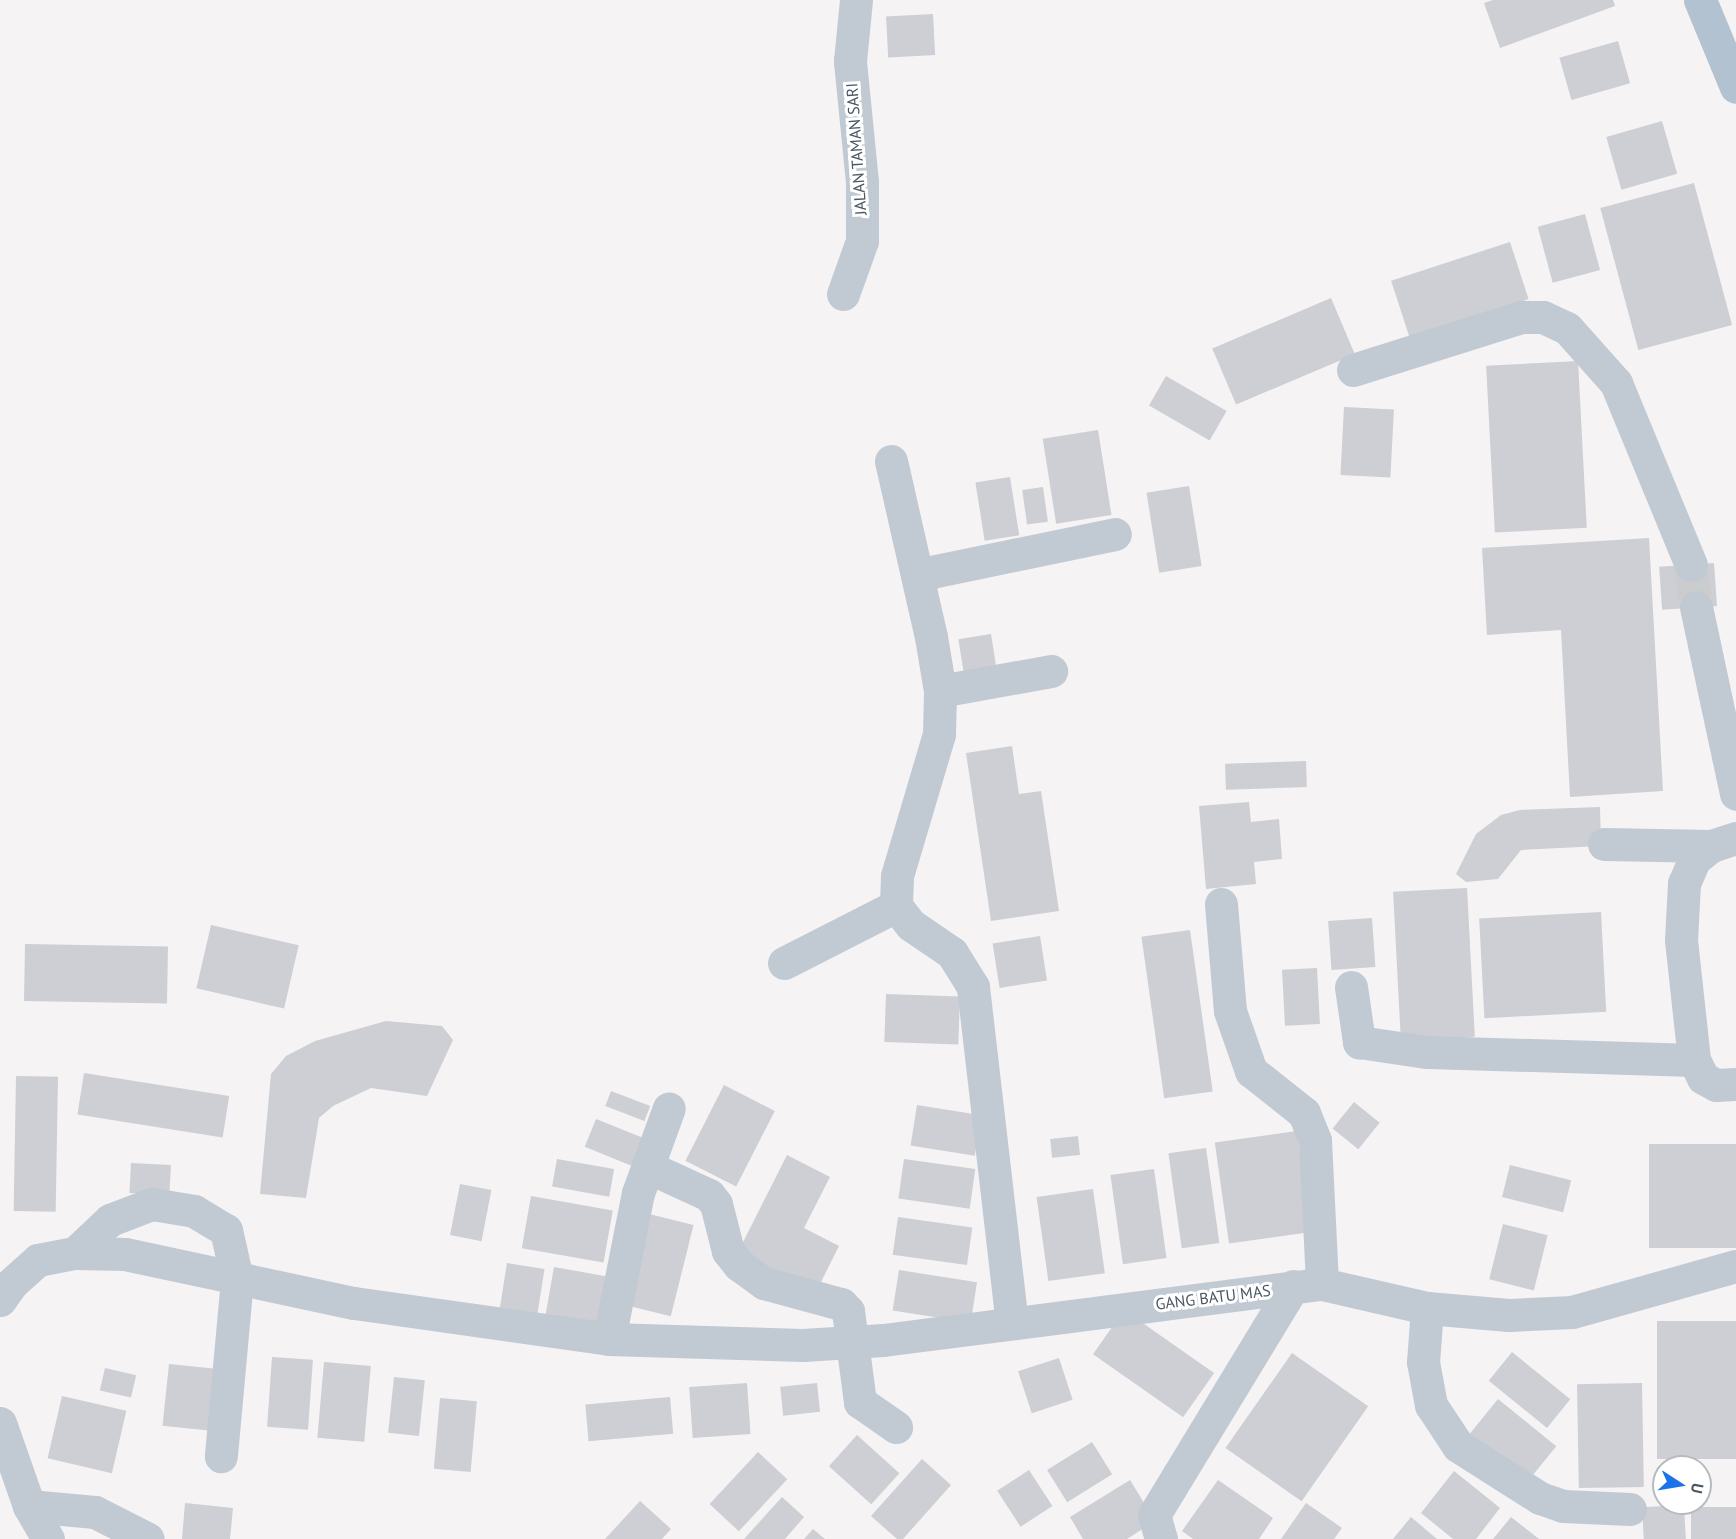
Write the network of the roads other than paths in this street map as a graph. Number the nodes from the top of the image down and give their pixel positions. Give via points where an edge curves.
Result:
1 (856, 0) edge
2 (1700, 0) edge
3 (1736, 87) edge
4 (843, 294) dead end
5 (1353, 370) dead end
6 (891, 461) dead end
7 (1115, 534) dead end
8 (1691, 565) tunnel mouth
9 (917, 575) junction
10 (1696, 607) tunnel mouth
11 (1051, 671) dead end
12 (940, 691) junction
13 (1736, 794) edge
14 (1723, 842) edge
15 (1604, 844) dead end
16 (1221, 904) dead end
17 (896, 906) junction
18 (784, 963) dead end
19 (1351, 987) dead end
20 (1694, 1060) junction
21 (1736, 1084) edge
22 (669, 1108) dead end
23 (648, 1167) junction
24 (75, 1253) junction
25 (1736, 1266) edge
26 (237, 1279) junction
27 (1307, 1285) junction
28 (0, 1300) edge
29 (1427, 1308) junction
30 (1012, 1323) junction
31 (609, 1340) junction
32 (852, 1343) junction
33 (0, 1423) edge
34 (896, 1427) dead end
35 (221, 1456) dead end
36 (29, 1506) junction
37 (1629, 1509) dead end
38 (48, 1539) edge
39 (148, 1539) edge
40 (1161, 1539) edge

1 - 4 street, JALAN TAMAN SARI via 850,62 862,182 862,241
2 - 3 main road
5 - 8 street via 1521,317 1544,317 1567,328 1616,383
6 - 9 street
7 - 9 street
9 - 12 street
10 - 13 street
11 - 12 street
12 - 17 street via 939,734 897,876
14 - 15 street
14 - 20 street via 1694,860 1684,883 1681,940
16 - 27 street via 1230,1011 1251,1071 1304,1113 1315,1140
17 - 18 street
17 - 30 street via 911,925 952,953 973,987
19 - 20 street via 1359,1042 1427,1052
20 - 21 street via 1703,1078 1716,1085
22 - 23 street
23 - 31 street via 638,1193
23 - 32 street via 708,1195 716,1204 728,1251 739,1265 764,1283 841,1304 848,1311
24 - 26 street, GANG BATU MAS via 125,1254
24 - 26 street via 110,1220 152,1204 194,1210 226,1230
24 - 28 street, GANG BATU MAS via 38,1260 10,1284
25 - 29 street, GANG BATU MAS via 1572,1312 1509,1315
26 - 31 street, GANG BATU MAS via 354,1303
26 - 35 street
27 - 29 street, GANG BATU MAS
27 - 30 street, GANG BATU MAS
27 - 40 street via 1197,1443 1154,1515
29 - 37 street via 1423,1362 1431,1405 1458,1446 1540,1498 1563,1506
30 - 32 street, GANG BATU MAS
31 - 32 street, GANG BATU MAS via 683,1344
32 - 34 street via 860,1402
33 - 36 street
36 - 38 street
36 - 39 street via 95,1512

